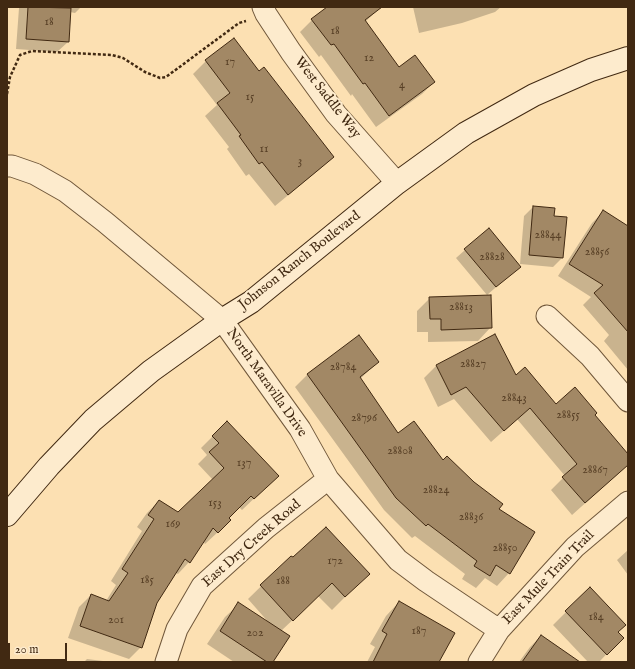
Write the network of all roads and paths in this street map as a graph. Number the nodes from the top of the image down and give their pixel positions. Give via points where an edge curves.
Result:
1 (264, 11) edge
2 (628, 58) edge
3 (7, 94) edge
4 (7, 166) edge
5 (398, 184) junction
6 (546, 316) dead end
7 (222, 320) junction
8 (628, 401) edge
9 (328, 479) junction
10 (628, 502) edge
11 (7, 515) edge
12 (499, 630) junction
13 (166, 662) edge
14 (479, 662) edge

1 - 3 path via 239,23 166,77 160,78 124,58 112,55 32,51 20,55 10,77
1 - 5 street, West Saddle Way via 336,114
2 - 5 street, Johnson Ranch Boulevard via 591,70 534,95 466,133
4 - 7 street, North Maravilla Drive via 35,174 66,191
5 - 7 street, Johnson Ranch Boulevard via 251,302
6 - 8 street via 590,356
7 - 9 street, North Maravilla Drive via 300,429
7 - 11 street, Johnson Ranch Boulevard via 151,372 93,420
9 - 12 street, North Maravilla Drive via 398,560
9 - 13 street, East Dry Creek Road via 266,528 202,586 177,630
10 - 12 street, East Mule Train Trail via 575,547
12 - 14 street, East Mule Train Trail

